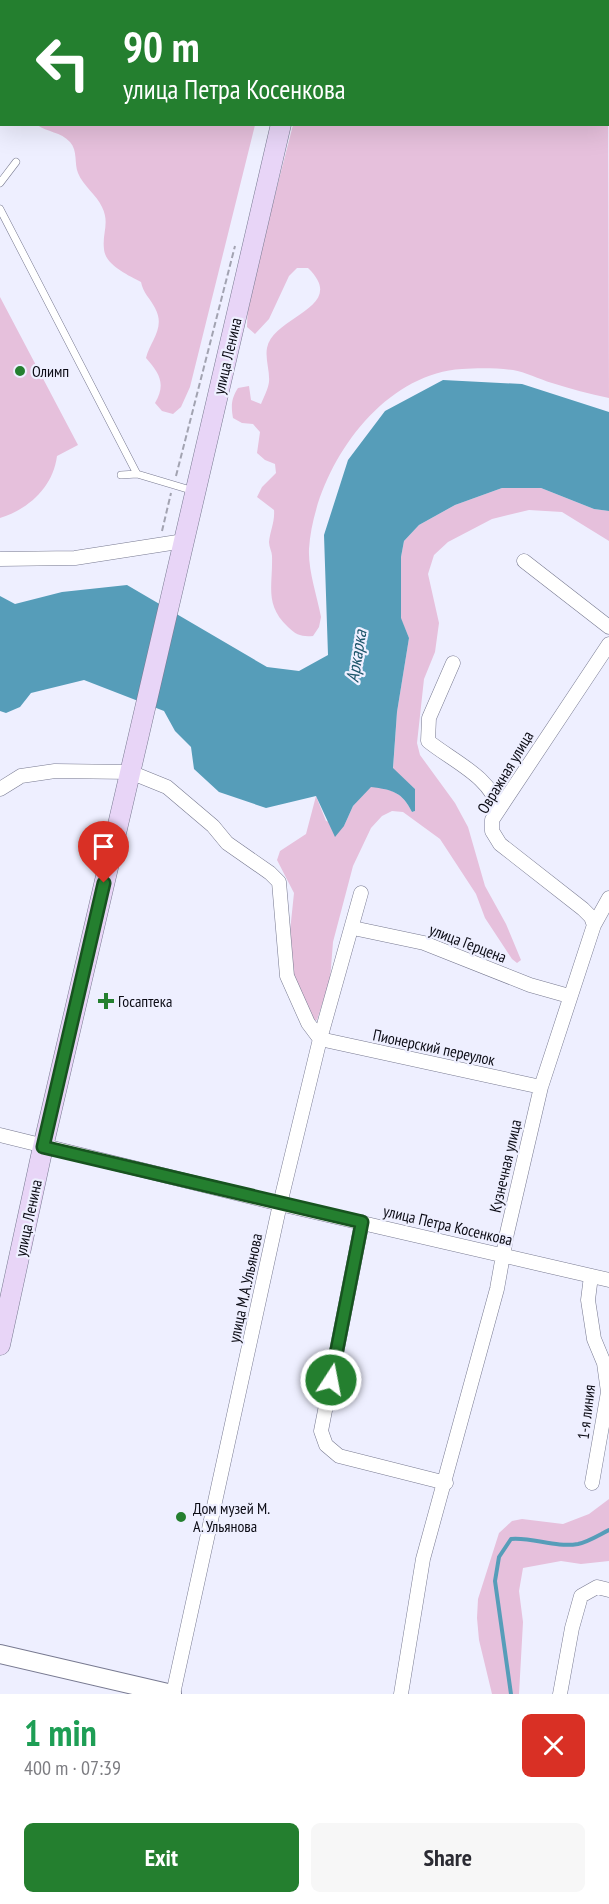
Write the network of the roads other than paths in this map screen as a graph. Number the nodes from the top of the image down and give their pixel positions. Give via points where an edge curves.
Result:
1 (281, 126) edge
2 (16, 162) dead end
3 (0, 183) edge
4 (0, 209) edge
5 (137, 474) junction
6 (121, 475) dead end
7 (195, 492) junction
8 (184, 542) junction
9 (0, 559) edge
10 (524, 561) dead end
11 (609, 627) edge
12 (609, 644) edge
13 (453, 663) dead end
14 (130, 772) junction
15 (0, 789) edge
16 (498, 809) junction
17 (361, 893) dead end
18 (609, 898) edge
19 (594, 925) junction
20 (353, 928) junction
21 (569, 996) junction
22 (320, 1039) junction
23 (541, 1087) junction
24 (0, 1135) edge
25 (43, 1147) junction
26 (280, 1204) junction
27 (362, 1222) junction
28 (504, 1254) junction
29 (591, 1276) junction
30 (609, 1280) edge
31 (0, 1345) edge
32 (446, 1483) junction
33 (592, 1483) dead end
34 (609, 1590) edge
35 (0, 1654) edge
36 (172, 1694) edge
37 (400, 1694) edge
38 (560, 1694) edge

1 - 7 main road, улица Ленина
2 - 3 lane
4 - 5 lane
5 - 6 lane
5 - 7 lane
7 - 8 main road, улица Ленина
8 - 9 street via 75,558
8 - 14 main road, улица Ленина
10 - 11 street
12 - 16 street, Овражная улица
13 - 16 street via 429,718 428,741 489,788
14 - 15 street via 55,771 21,776
14 - 22 street via 167,787 227,843 279,882 287,976 308,1023
14 - 25 main road, улица Ленина
16 - 19 street, Овражная улица via 492,831 500,844 583,909
17 - 20 street, улица М.А.Ульянова
18 - 19 street, Кузнечная улица
19 - 21 street, Кузнечная улица
20 - 21 street, улица Герцена via 424,943 530,986
20 - 22 street, улица М.А.Ульянова
21 - 23 street, Кузнечная улица
22 - 23 street, Пионерский переулок
22 - 26 street, улица М.А.Ульянова
23 - 28 street, Кузнечная улица
24 - 25 street, улица Петра Косенкова
25 - 26 street, улица Петра Косенкова
25 - 31 main road, улица Ленина
26 - 27 street, улица Петра Косенкова
26 - 36 street, улица М.А.Ульянова
27 - 28 street, улица Петра Косенкова
27 - 32 street via 321,1431 326,1445 339,1456
28 - 29 street, улица Петра Косенкова
28 - 32 street, Кузнечная улица
29 - 30 street, улица Петра Косенкова
29 - 33 street, 1-я линия via 588,1300 608,1392
32 - 37 street, Кузнечная улица via 423,1559
34 - 38 street via 597,1587 581,1596
35 - 36 street

